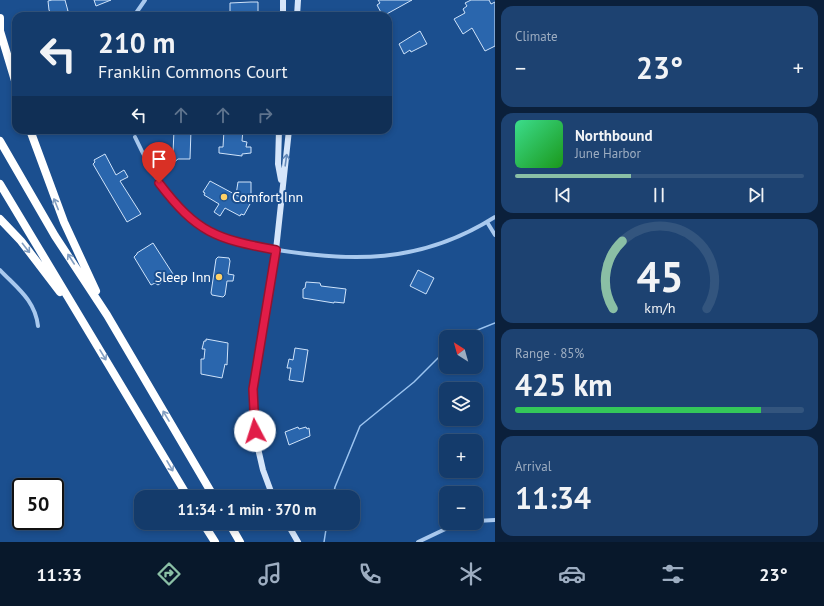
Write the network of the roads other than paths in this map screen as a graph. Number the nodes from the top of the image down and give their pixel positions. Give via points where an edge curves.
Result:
1 (146, 0) edge
2 (283, 0) edge
3 (298, 0) edge
4 (137, 12) edge
5 (283, 12) edge
6 (297, 12) edge
7 (0, 18) edge
8 (0, 31) edge
9 (12, 71) edge
10 (31, 134) edge
11 (279, 134) edge
12 (289, 134) edge
13 (136, 137) dead end
14 (0, 141) edge
15 (0, 184) edge
16 (282, 190) junction
17 (495, 217) edge
18 (0, 219) edge
19 (487, 222) junction
20 (495, 235) edge
21 (276, 250) junction
22 (0, 270) edge
23 (107, 316) junction
24 (83, 321) junction
25 (38, 326) dead end
26 (184, 490) edge
27 (210, 490) edge
28 (270, 490) edge
29 (495, 520) edge
30 (483, 521) edge
31 (208, 530) edge
32 (233, 530) edge
33 (291, 530) edge
34 (443, 530) edge
35 (215, 542) edge
36 (240, 542) edge
37 (298, 542) edge
38 (418, 542) edge

1 - 4 street
2 - 5 main road
3 - 6 main road
7 - 8 highway
8 - 9 highway
23 -> 10 highway via 64,222
11 - 16 main road via 278,164
16 -> 12 main road
13 - 21 street via 154,176 170,198 201,228 236,242
23 -> 14 highway via 55,236
15 - 24 highway
16 - 21 main road
17 - 19 street
18 -> 24 highway
19 - 20 street
19 - 21 street via 452,240 415,252 384,257 344,258
21 - 28 main road via 253,389 257,444
22 - 25 street via 32,304 37,314
27 -> 23 highway
24 -> 26 highway
29 - 30 street
31 - 35 highway
32 - 36 highway
33 - 37 main road
34 - 38 street

